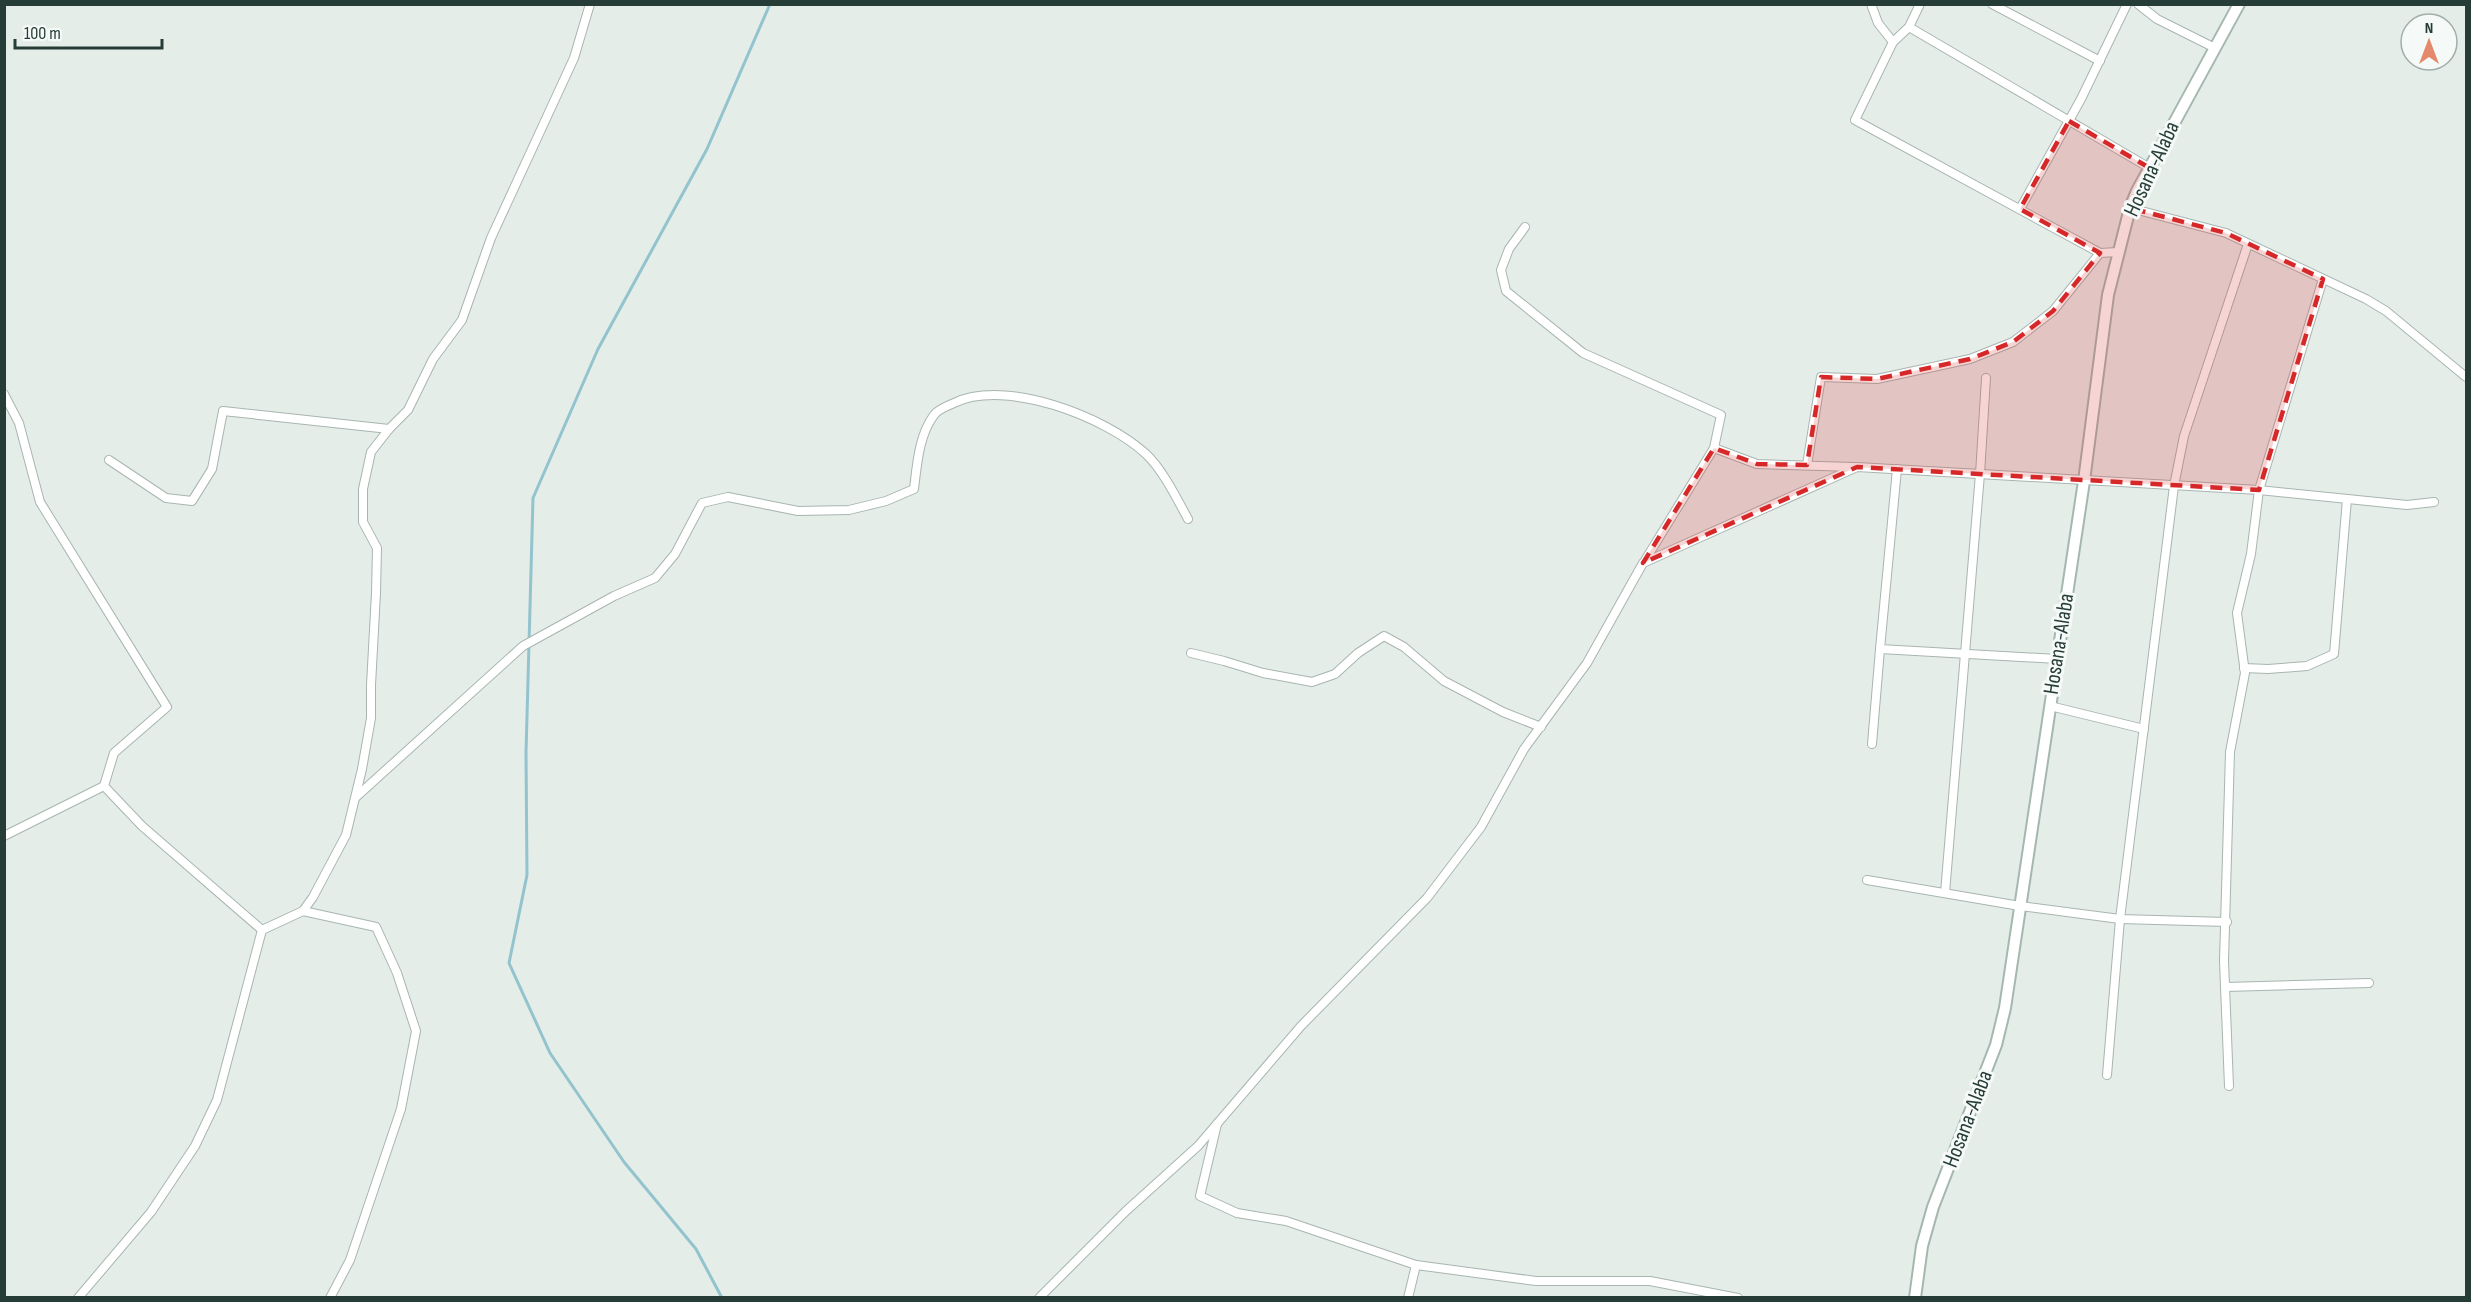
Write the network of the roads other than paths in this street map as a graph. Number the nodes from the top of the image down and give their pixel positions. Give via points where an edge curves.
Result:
1 (590, 4) edge
2 (1871, 4) edge
3 (1920, 4) edge
4 (1992, 4) edge
5 (2127, 4) edge
6 (2138, 4) edge
7 (2239, 4) edge
8 (1909, 27) junction
9 (1893, 42) junction
10 (2215, 48) junction
11 (2100, 61) junction
12 (2069, 121) junction
13 (2148, 167) junction
14 (2020, 208) junction
15 (2130, 208) junction
16 (1525, 227) dead end
17 (2248, 243) junction
18 (2118, 252) junction
19 (2100, 253) junction
20 (2323, 279) junction
21 (2466, 377) edge
22 (1986, 378) dead end
23 (4, 394) edge
24 (389, 429) junction
25 (1714, 448) junction
26 (109, 460) dead end
27 (1807, 465) junction
28 (1857, 467) junction
29 (1898, 469) junction
30 (1980, 474) junction
31 (2084, 481) junction
32 (2174, 486) junction
33 (2259, 490) junction
34 (2347, 499) junction
35 (2434, 502) dead end
36 (1188, 519) dead end
37 (1643, 563) junction
38 (1880, 649) junction
39 (1191, 653) dead end
40 (1966, 654) junction
41 (2057, 659) junction
42 (2244, 668) junction
43 (2050, 706) junction
44 (1540, 727) junction
45 (2144, 729) junction
46 (1872, 744) dead end
47 (104, 786) junction
48 (355, 798) junction
49 (4, 836) edge
50 (1868, 880) dead end
51 (1945, 893) junction
52 (2020, 906) junction
53 (303, 911) junction
54 (2120, 919) junction
55 (2227, 922) junction
56 (262, 930) junction
57 (2369, 983) dead end
58 (2225, 987) junction
59 (2107, 1075) dead end
60 (2229, 1086) dead end
61 (1218, 1123) junction
62 (1416, 1265) junction
63 (78, 1298) edge
64 (330, 1298) edge
65 (1039, 1298) edge
66 (1408, 1298) edge
67 (1738, 1298) edge
68 (1915, 1298) edge

1 - 24 street via 574,58 491,238 462,320 433,359 408,410
2 - 9 street via 1878,23
3 - 8 street
4 - 11 street
5 - 11 street
6 - 10 street via 2157,20
7 - 10 main road, Hosana-Alaba
8 - 9 street
8 - 12 street
9 - 14 street via 1855,120
10 - 13 main road, Hosana-Alaba
11 - 12 street
12 - 13 street
12 - 14 street
13 - 15 main road, Hosana-Alaba
14 - 19 street
15 - 17 street via 2226,233
15 - 18 main road, Hosana-Alaba
16 - 25 street via 1509,249 1501,270 1506,291 1584,353 1721,415
17 - 20 street
17 - 32 street via 2184,436
18 - 19 street
18 - 31 main road, Hosana-Alaba via 2108,295
19 - 27 street via 2053,311 2013,342 1970,359 1877,379 1821,377
20 - 21 street via 2386,311
20 - 33 street
22 - 30 street
23 - 47 street via 19,423 40,502 167,707 114,753
24 - 26 street via 223,411 212,469 192,501 166,498
24 - 48 street via 371,452 363,489 363,522 377,548 376,593 371,718
25 - 27 street via 1757,464
25 - 37 street
27 - 28 street
28 - 29 street
28 - 37 street
29 - 30 street
29 - 38 street
30 - 31 street
30 - 40 street
31 - 32 street
31 - 41 main road, Hosana-Alaba
32 - 33 street
32 - 45 street
33 - 34 street
33 - 42 street via 2251,554 2237,613
34 - 35 street via 2407,505
34 - 42 street via 2334,654 2307,666
36 - 48 street via 1146,454 1108,429 1065,408 1025,397 963,399 936,412 925,431 914,489 886,501 849,510 798,511 728,498 702,503 675,554 655,578 523,646
37 - 44 street via 1587,663
38 - 40 street
38 - 46 street
39 - 44 street via 1312,682 1335,674 1384,636 1404,647 1444,681
40 - 41 street
40 - 51 street
41 - 43 main road, Hosana-Alaba
42 - 55 street via 2230,752
43 - 45 street
43 - 52 main road, Hosana-Alaba
44 - 61 street via 1481,827 1427,898 1301,1026
45 - 54 street
47 - 49 street
47 - 56 street via 142,826
48 - 53 street via 346,835
50 - 51 street
51 - 52 street
52 - 54 street
52 - 68 main road, Hosana-Alaba via 1996,1045 1933,1207 1922,1246
53 - 56 street
53 - 64 street via 376,927 398,973 416,1031 401,1109 350,1260
54 - 55 street
54 - 59 street
55 - 58 street
56 - 63 street via 217,1100 195,1146 151,1212
57 - 58 street
58 - 60 street
61 - 62 street via 1200,1196 1237,1213 1286,1221
61 - 65 street
62 - 66 street
62 - 67 street via 1536,1281 1650,1281

